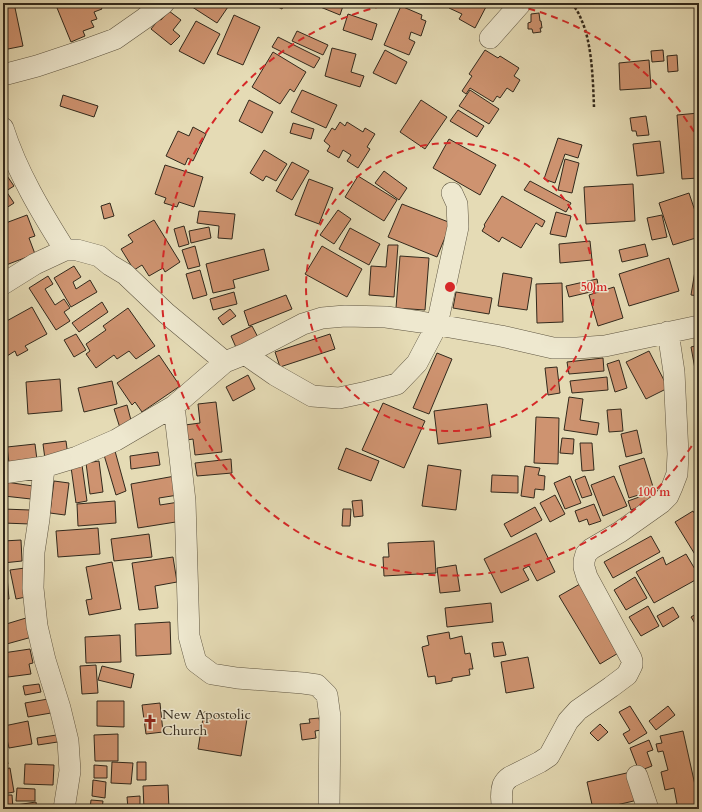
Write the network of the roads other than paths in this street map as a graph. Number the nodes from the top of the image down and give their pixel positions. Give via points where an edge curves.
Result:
1 (164, 3) edge
2 (521, 3) edge
3 (490, 38) dead end
4 (3, 75) edge
5 (3, 128) edge
6 (452, 193) dead end
7 (65, 250) junction
8 (3, 284) edge
9 (437, 325) junction
10 (699, 326) edge
11 (668, 332) junction
12 (245, 354) junction
13 (225, 362) junction
14 (174, 406) junction
15 (44, 468) junction
16 (3, 473) edge
17 (637, 776) dead end
18 (64, 809) edge
19 (329, 809) edge
20 (503, 809) edge
21 (648, 809) edge

1 - 4 street via 115,38 74,54
2 - 3 street
5 - 7 street via 24,178
6 - 9 street via 457,204 458,227
7 - 8 street via 35,264
7 - 13 street via 77,250 99,256 125,274 166,313
9 - 11 street via 553,348 604,346
9 - 12 street via 386,317 322,318 303,324
9 - 12 street via 417,363 397,384 339,398 312,396
10 - 11 street
11 - 20 street via 674,372 678,454 672,487 662,503 591,549 584,561 587,577 631,658 632,665 627,675 568,720 549,756 506,780 503,789
12 - 13 street
13 - 14 street
14 - 15 street via 116,440
14 - 19 street via 185,501 189,636 196,662 212,674 303,683 316,686 327,695 330,717
15 - 16 street
15 - 18 street via 34,552 33,588 37,626 68,741 70,771
17 - 21 street

